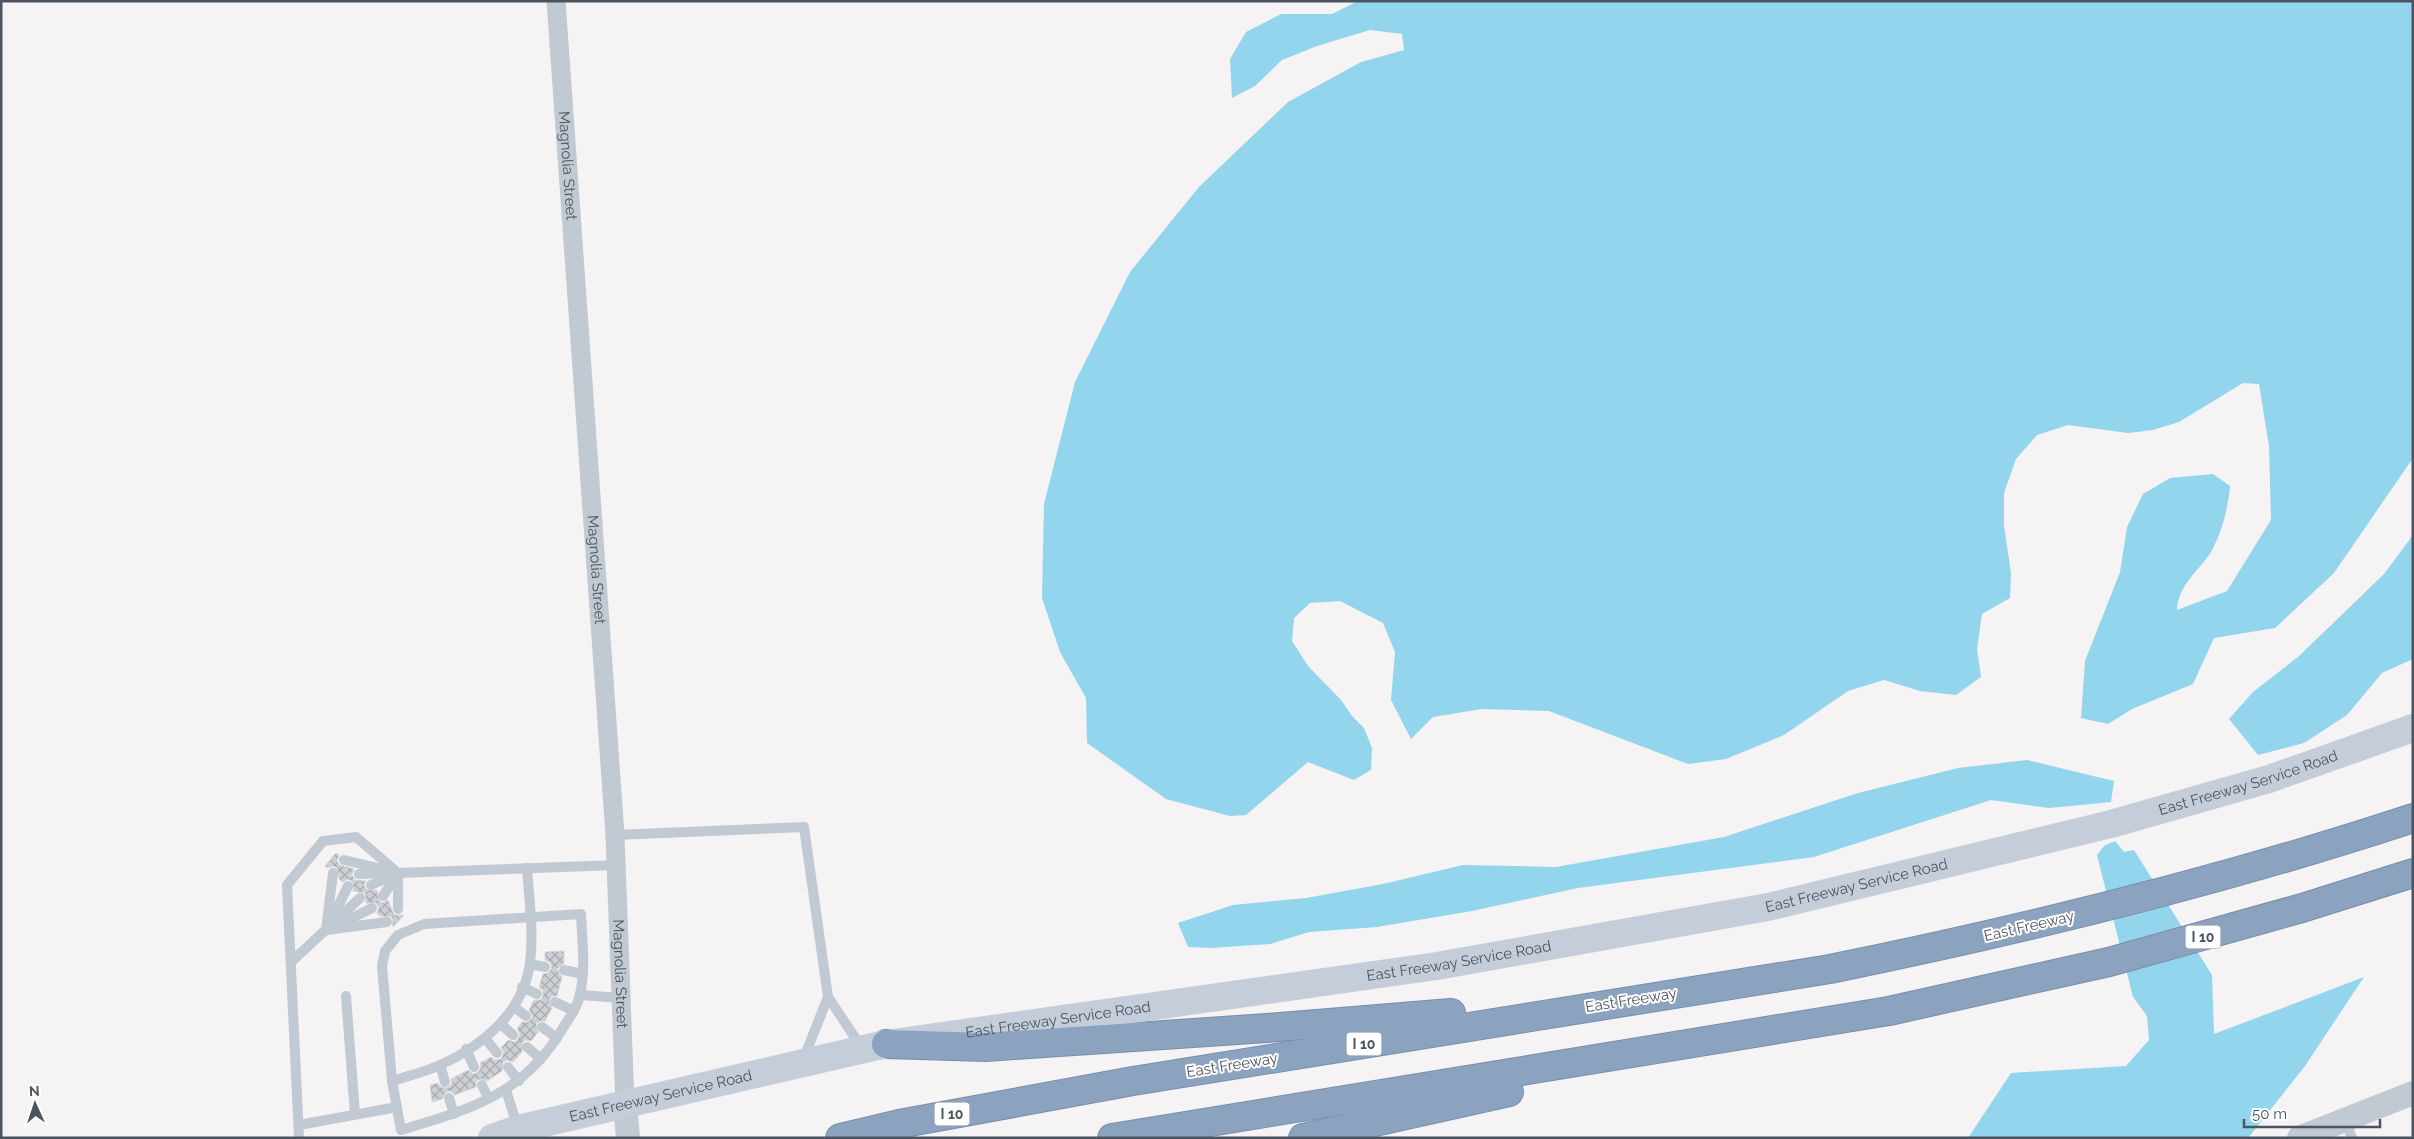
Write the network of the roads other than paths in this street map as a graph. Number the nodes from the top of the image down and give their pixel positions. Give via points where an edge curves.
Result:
1 (556, 1) edge
2 (2413, 728) edge
3 (2413, 812) edge
4 (2413, 818) edge
5 (2378, 830) junction
6 (615, 835) junction
7 (344, 860) dead end
8 (616, 865) junction
9 (527, 868) junction
10 (398, 872) junction
11 (333, 873) dead end
12 (359, 874) dead end
13 (2406, 876) edge
14 (371, 885) dead end
15 (348, 886) dead end
16 (383, 896) dead end
17 (360, 898) dead end
18 (372, 908) dead end
19 (398, 909) dead end
20 (530, 917) junction
21 (387, 922) dead end
22 (326, 930) junction
23 (291, 962) junction
24 (530, 964) junction
25 (545, 967) dead end
26 (564, 970) dead end
27 (583, 974) junction
28 (522, 987) junction
29 (537, 994) dead end
30 (580, 995) junction
31 (1662, 995) junction
32 (346, 996) dead end
33 (828, 997) junction
34 (621, 998) junction
35 (555, 1002) dead end
36 (514, 1007) junction
37 (574, 1011) junction
38 (526, 1016) dead end
39 (501, 1024) junction
40 (542, 1027) dead end
41 (513, 1035) dead end
42 (484, 1038) junction
43 (557, 1038) junction
44 (1692, 1043) junction
45 (527, 1047) dead end
46 (874, 1047) junction
47 (466, 1050) junction
48 (497, 1053) dead end
49 (540, 1059) junction
50 (802, 1064) junction
51 (440, 1065) junction
52 (474, 1067) dead end
53 (508, 1067) dead end
54 (520, 1080) junction
55 (392, 1081) junction
56 (445, 1082) dead end
57 (482, 1085) dead end
58 (506, 1090) junction
59 (2413, 1093) edge
60 (450, 1098) dead end
61 (488, 1098) junction
62 (625, 1104) junction
63 (397, 1107) junction
64 (355, 1114) junction
65 (454, 1114) junction
66 (299, 1125) junction
67 (518, 1129) junction
68 (2348, 1129) edge
69 (300, 1138) edge
70 (492, 1138) edge
71 (628, 1138) edge
72 (840, 1138) edge
73 (1112, 1138) edge
74 (1303, 1138) edge
75 (2299, 1138) edge

1 - 6 street, Magnolia Street
2 - 46 main road, East Freeway Service Road via 2269,779 2111,824 1768,907 1438,966
3 - 5 highway
4 - 5 highway, East Freeway / I 10
5 - 31 highway, East Freeway / I 10 via 2192,885 2000,932 1830,969
6 - 8 street, Magnolia Street
6 - 33 lane via 804,827
7 - 10 lane
8 - 9 lane
8 - 34 street, Magnolia Street
9 - 10 lane
9 - 20 lane
10 - 12 lane
10 - 14 lane
10 - 16 lane
10 - 19 lane
10 - 23 lane via 356,837 323,841 287,885
11 - 22 lane
13 - 44 highway, I 10 via 2204,937 2012,986 1890,1012
15 - 22 lane
17 - 22 lane
18 - 22 lane
20 - 24 lane
20 - 27 lane via 581,914
20 - 55 lane via 424,924 398,935 385,951 382,966
21 - 22 lane
22 - 23 lane
23 - 66 lane
24 - 25 lane
24 - 28 lane
26 - 27 lane
27 - 30 lane
28 - 29 lane
28 - 36 lane
30 - 34 lane
30 - 37 lane
31 - 46 highway via 1267,1028 986,1047
31 - 72 highway, East Freeway / I 10 via 1133,1081
32 - 64 lane
33 - 46 lane
33 - 50 lane
34 - 62 street, Magnolia Street
35 - 37 lane
36 - 38 lane
36 - 39 lane
37 - 43 lane
39 - 41 lane
39 - 42 lane
40 - 43 lane
42 - 47 lane
42 - 48 lane
43 - 49 lane
44 - 73 highway, I 10
44 - 74 highway via 1519,1090
45 - 49 lane
46 - 50 main road, East Freeway Service Road
47 - 51 lane
47 - 52 lane
49 - 54 lane
50 - 62 main road, East Freeway Service Road
51 - 55 lane
51 - 56 lane
53 - 54 lane
54 - 58 lane
55 - 63 lane
57 - 61 lane
58 - 61 lane
58 - 67 lane
59 - 68 street
60 - 65 lane
61 - 65 lane
62 - 67 main road, East Freeway Service Road
62 - 71 street, Magnolia Street
63 - 64 lane
63 - 65 lane via 401,1130
64 - 66 lane
66 - 69 lane
67 - 70 main road, East Freeway Service Road
68 - 75 street

